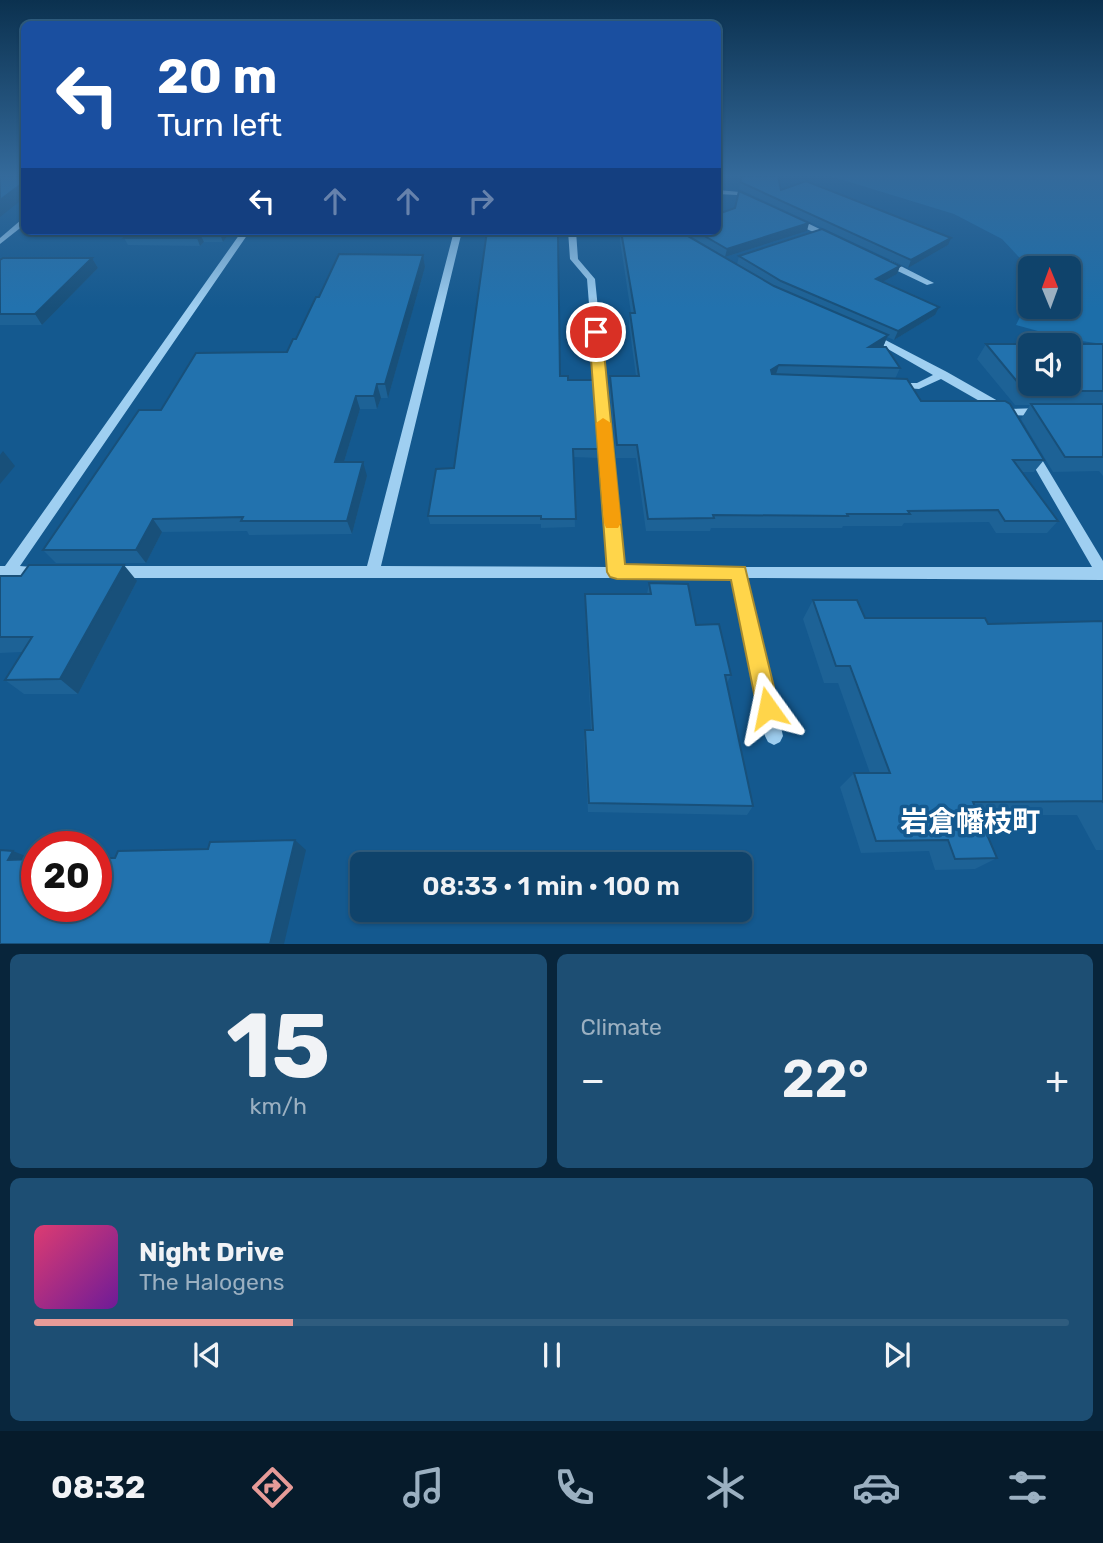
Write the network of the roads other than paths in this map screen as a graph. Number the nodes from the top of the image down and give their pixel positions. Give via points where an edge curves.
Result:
1 (795, 220) edge
2 (21, 225) edge
3 (820, 232) junction
4 (243, 235) edge
5 (457, 235) edge
6 (572, 235) edge
7 (808, 236) edge
8 (0, 243) edge
9 (844, 243) edge
10 (881, 260) edge
11 (930, 283) dead end
12 (861, 331) edge
13 (943, 374) junction
14 (880, 385) edge
15 (1008, 412) junction
16 (1048, 412) edge
17 (1014, 423) edge
18 (1028, 446) edge
19 (49, 572) edge
20 (103, 572) edge
21 (373, 572) junction
22 (617, 572) junction
23 (738, 572) junction
24 (1103, 573) edge
25 (3, 576) edge
26 (774, 736) dead end

1 - 3 street
2 - 8 street
3 - 7 street
3 - 9 street
4 - 25 street
5 - 21 street
6 - 22 street via 574,259 591,279
10 - 11 street
12 - 13 street
13 - 14 street via 919,386
13 - 15 street
15 - 16 street
15 - 17 street
18 - 24 street
19 - 25 street
20 - 21 street
21 - 22 street
22 - 23 street
23 - 24 street
23 - 26 street

